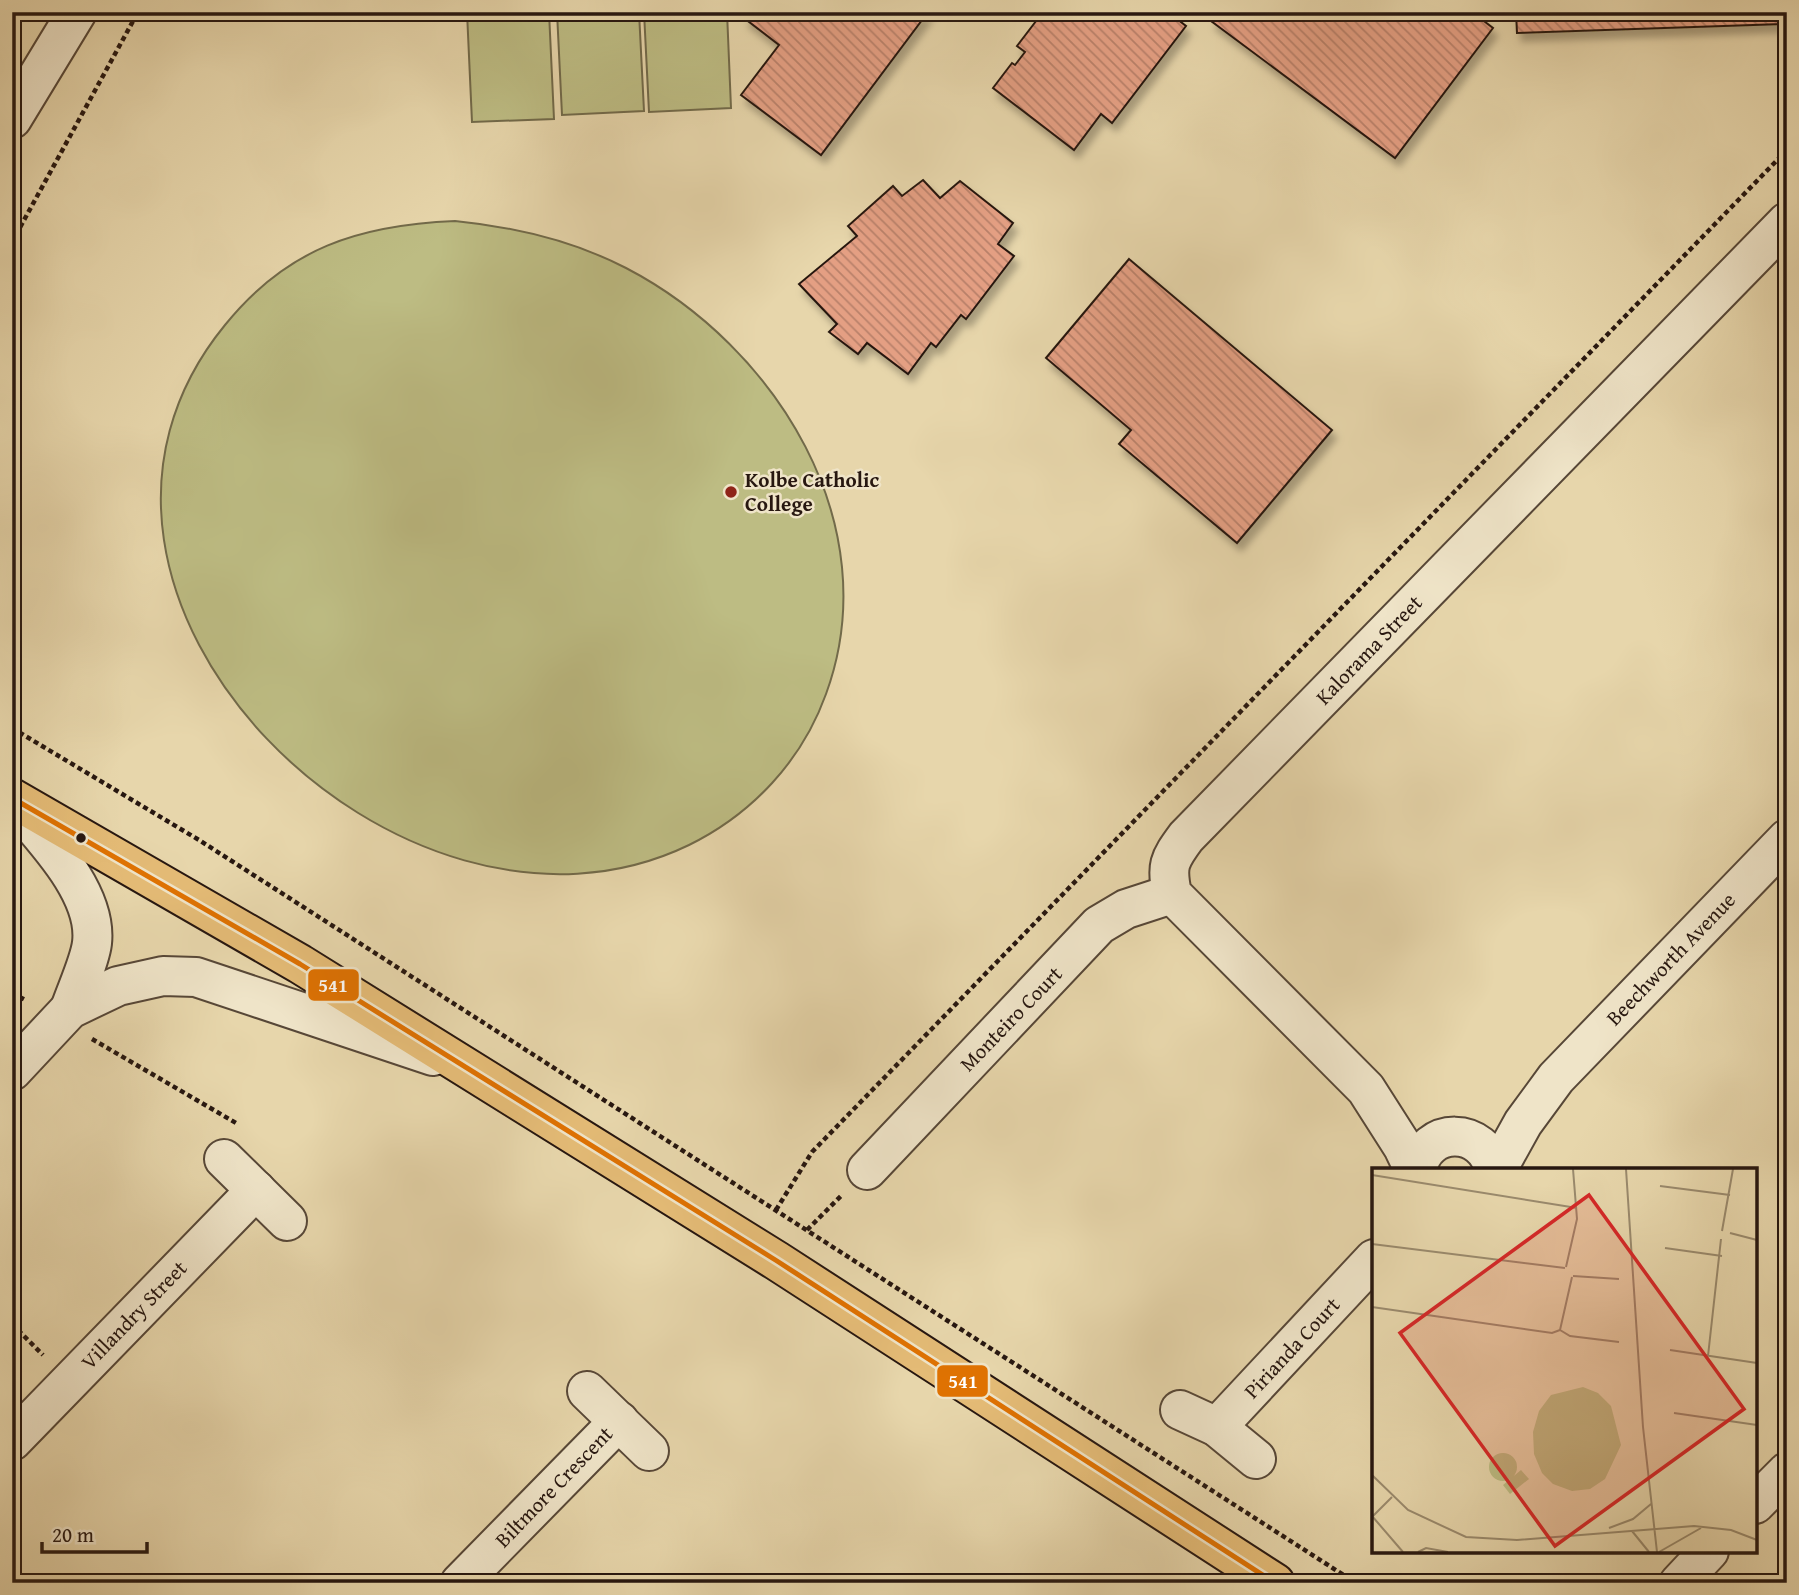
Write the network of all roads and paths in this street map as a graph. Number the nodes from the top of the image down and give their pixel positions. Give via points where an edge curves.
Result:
1 (77, 12) edge
2 (138, 12) edge
3 (12, 119) edge
4 (1787, 150) edge
5 (1787, 222) edge
6 (12, 242) edge
7 (12, 728) edge
8 (12, 799) edge
9 (1787, 839) edge
10 (1172, 894) junction
11 (12, 993) edge
12 (65, 1015) junction
13 (462, 1065) junction
14 (12, 1071) edge
15 (1556, 1078) junction
16 (1366, 1089) junction
17 (243, 1127) dead end
18 (1462, 1137) junction
19 (224, 1159) dead end
20 (1415, 1168) edge
21 (1417, 1168) edge
22 (1495, 1168) edge
23 (1497, 1168) edge
24 (867, 1170) joint
25 (256, 1190) junction
26 (776, 1210) junction
27 (287, 1221) dead end
28 (808, 1230) junction
29 (777, 1261) junction
30 (1372, 1263) edge
31 (12, 1324) edge
32 (44, 1355) dead end
33 (587, 1391) dead end
34 (1180, 1410) dead end
35 (618, 1421) junction
36 (1216, 1427) junction
37 (12, 1441) edge
38 (649, 1451) dead end
39 (1256, 1459) dead end
40 (1707, 1553) edge
41 (460, 1583) edge
42 (1275, 1583) edge
43 (1356, 1583) edge
44 (1679, 1583) edge

1 - 3 street
2 - 6 path
4 - 26 path via 812,1152
5 - 10 street, Kalorama Street via 1186,837 1171,857
7 - 26 path via 210,847
8 - 12 street via 68,870 89,911 92,943
8 - 13 main road via 300,964
9 - 15 street, Beechworth Avenue
10 - 16 street
10 - 24 street, Monteiro Court via 1126,909 1099,926
11 - 12 path
12 - 13 street via 118,986 163,976 196,977
12 - 14 street
12 - 17 path
13 - 29 main road
15 - 18 street, Beechworth Avenue
15 - 23 street, Beechworth Avenue
16 - 18 street via 1409,1117
16 - 20 street
18 - 21 street, Beechworth Avenue via 1434,1142
18 - 22 street via 1487,1151
19 - 25 street
24 - 28 path
25 - 27 street
25 - 37 street, Villandry Street
26 - 28 path
28 - 29 path
28 - 43 path
29 - 42 main road
30 - 36 street, Pirianda Court
31 - 32 path
33 - 35 street, Biltmore Crescent
34 - 36 street
35 - 38 street, Biltmore Crescent
35 - 41 street, Biltmore Crescent
36 - 39 street
40 - 44 street

